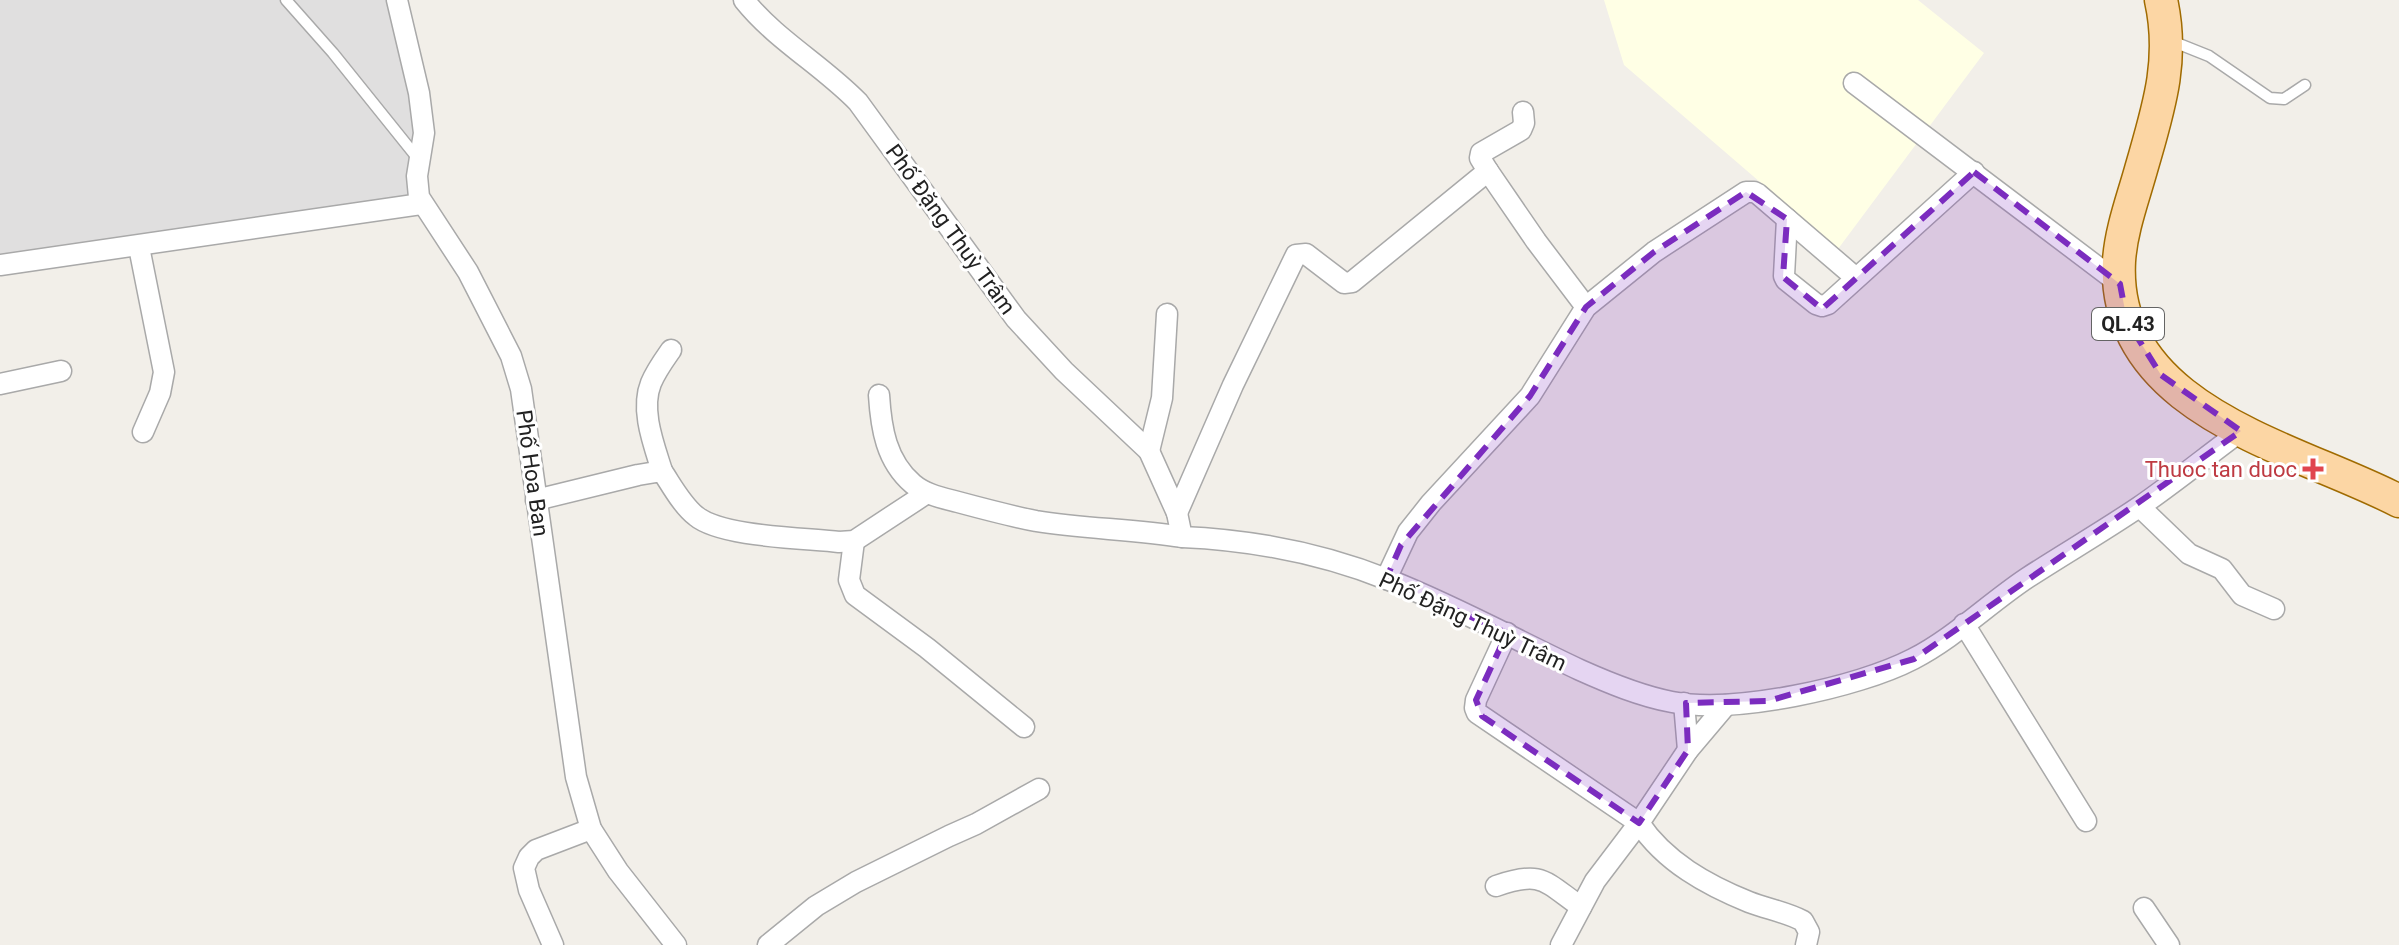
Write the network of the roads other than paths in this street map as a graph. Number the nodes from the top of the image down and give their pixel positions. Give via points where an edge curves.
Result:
1 (286, 0) edge
2 (397, 0) edge
3 (744, 0) edge
4 (2161, 0) edge
5 (2167, 39) junction
6 (1854, 83) dead end
7 (2305, 85) dead end
8 (1523, 112) dead end
9 (420, 162) junction
10 (1488, 171) junction
11 (1974, 172) junction
12 (421, 204) junction
13 (1787, 219) junction
14 (139, 247) junction
15 (0, 265) edge
16 (1856, 278) junction
17 (2120, 284) junction
18 (1586, 307) junction
19 (1167, 314) dead end
20 (671, 350) dead end
21 (61, 371) dead end
22 (0, 384) edge
23 (879, 395) dead end
24 (2241, 431) junction
25 (143, 432) dead end
26 (1149, 451) junction
27 (662, 471) junction
28 (927, 493) junction
29 (536, 500) junction
30 (2399, 501) edge
31 (2140, 507) junction
32 (1177, 513) junction
33 (1182, 537) junction
34 (854, 541) junction
35 (1386, 579) junction
36 (2274, 609) dead end
37 (1964, 624) junction
38 (1507, 633) junction
39 (1684, 703) junction
40 (1726, 705) junction
41 (1024, 727) dead end
42 (1688, 750) junction
43 (1039, 789) dead end
44 (2086, 821) dead end
45 (1639, 823) junction
46 (591, 829) junction
47 (1496, 886) dead end
48 (1581, 907) junction
49 (2144, 908) dead end
50 (553, 945) edge
51 (676, 945) edge
52 (768, 945) edge
53 (1561, 945) edge
54 (1806, 945) edge
55 (2169, 945) edge

1 - 9 lane
2 - 9 street via 420,103
3 - 26 street, Phố Đặng Thuỳ Trâm via 858,102 1016,319
4 - 5 main road, QL.43
5 - 7 lane via 2209,56 2270,98 2284,99
5 - 17 main road, QL.43 via 2164,86 2123,235
6 - 11 street
8 - 10 street via 1521,130 1482,152
9 - 12 street
10 - 18 street
10 - 32 street via 1352,282 1344,283 1306,254 1294,257
11 - 16 street
11 - 17 street
12 - 14 street
12 - 29 street, Phố Hoa Ban via 468,272 511,356 524,404
13 - 16 street
13 - 16 street via 1786,280 1822,306
13 - 18 street via 1758,194 1746,192 1654,252
14 - 15 street
14 - 25 street via 164,372
17 - 24 main road, QL.43 via 2127,321 2161,375
18 - 35 street via 1530,396 1408,532
19 - 26 street via 1162,398
20 - 27 street via 647,393
21 - 22 street
23 - 28 street via 891,455
24 - 30 main road, QL.43
24 - 31 street, Phố Đặng Thuỳ Trâm
26 - 32 street, Phố Đặng Thuỳ Trâm
27 - 29 street
27 - 34 street via 696,516 708,523 745,532
28 - 33 street via 1038,521
28 - 34 street
29 - 46 street, Phố Hoa Ban via 576,777
31 - 36 street via 2189,554 2222,569 2242,595
31 - 37 street, Phố Đặng Thuỳ Trâm
32 - 33 street, Phố Đặng Thuỳ Trâm
33 - 35 street, Phố Đặng Thuỳ Trâm via 1291,551
34 - 41 street via 849,580 855,595
35 - 38 street, Phố Đặng Thuỳ Trâm
37 - 40 street, Phố Đặng Thuỳ Trâm via 1914,659 1885,671 1797,695
37 - 44 street
38 - 39 street, Phố Đặng Thuỳ Trâm via 1609,682
38 - 45 street via 1476,700 1477,713
39 - 40 street, Phố Đặng Thuỳ Trâm
39 - 42 street
40 - 42 street
42 - 45 street
43 - 52 street via 856,882
45 - 48 street
45 - 54 street via 1651,842 1678,864 1730,894 1803,921 1809,932
46 - 50 street via 536,850 524,868
46 - 51 street, Phố Hoa Ban
47 - 48 street via 1538,878
48 - 53 street
49 - 55 street

